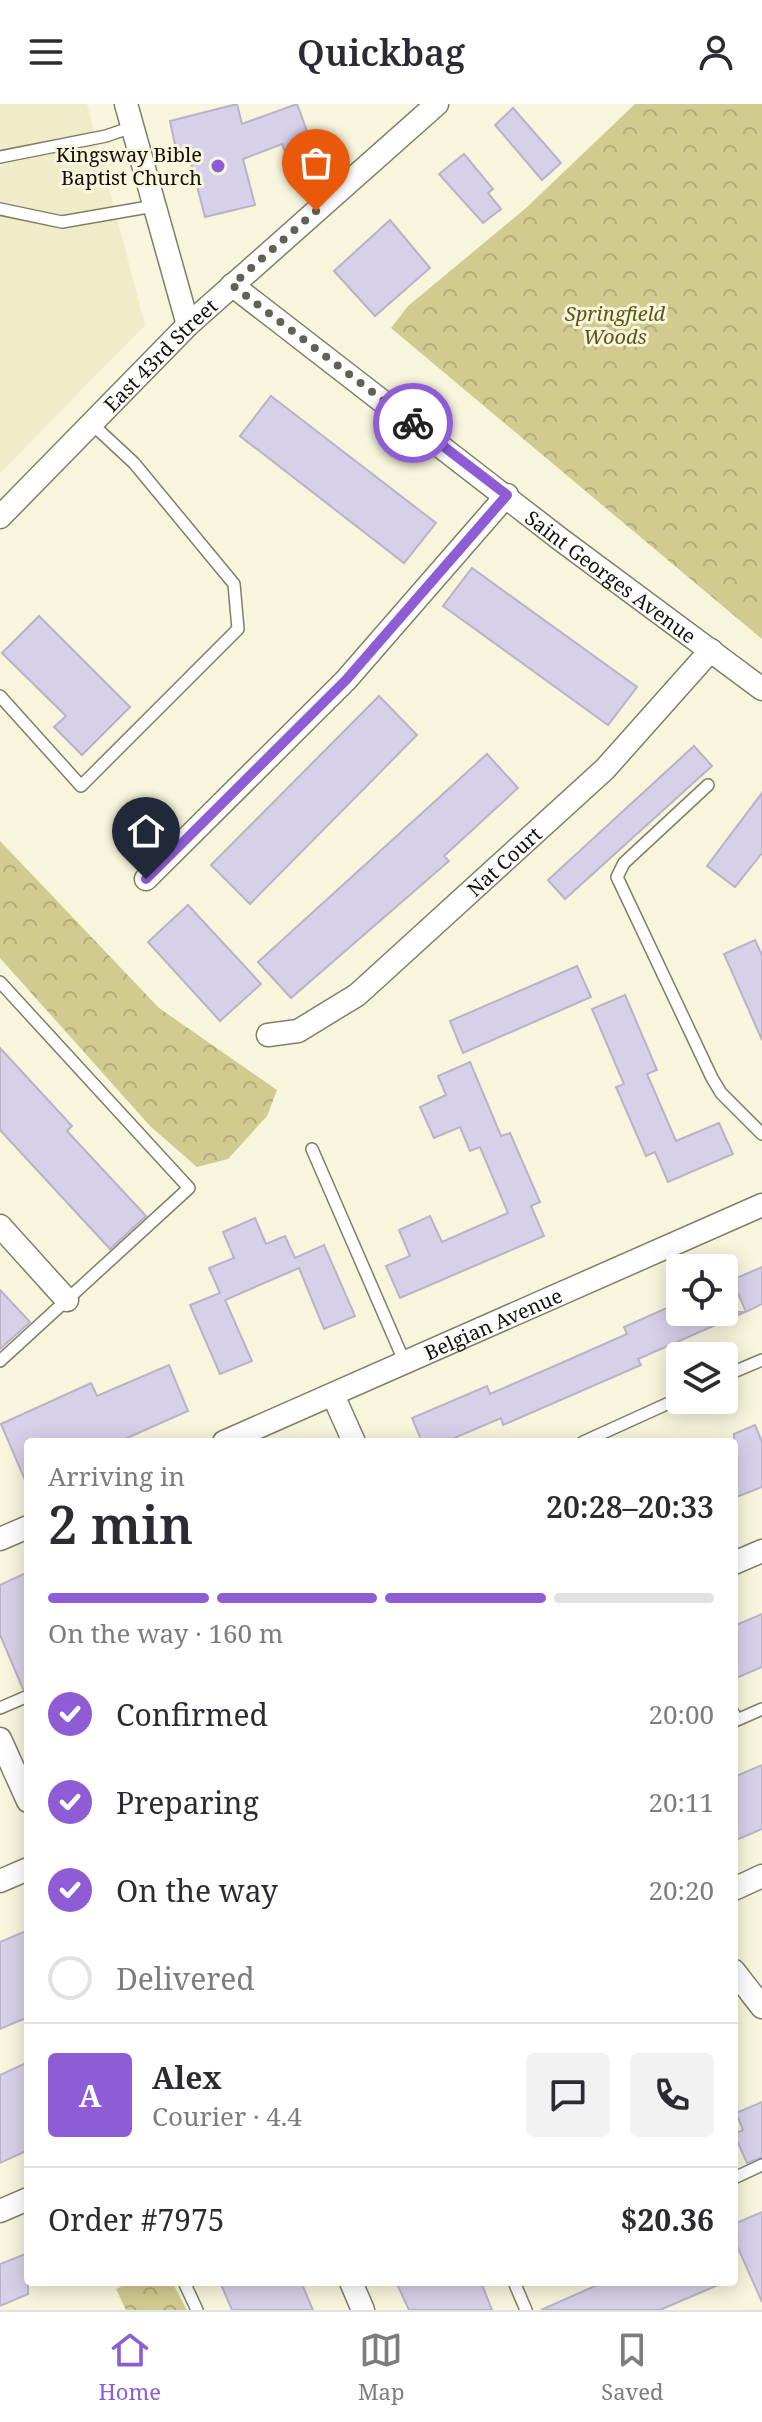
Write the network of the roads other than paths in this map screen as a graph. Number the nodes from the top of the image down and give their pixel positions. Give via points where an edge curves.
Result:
1 (126, 104) edge
2 (437, 104) edge
3 (132, 127) junction
4 (0, 157) edge
5 (154, 206) junction
6 (0, 209) edge
7 (232, 285) junction
8 (188, 325) junction
9 (92, 424) junction
10 (507, 495) junction
11 (0, 517) edge
12 (711, 650) junction
13 (762, 689) edge
14 (0, 696) edge
15 (708, 785) dead end
16 (146, 879) dead end
17 (0, 982) edge
18 (268, 1035) dead end
19 (762, 1134) edge
20 (312, 1149) dead end
21 (762, 1205) edge
22 (0, 1226) edge
23 (67, 1300) junction
24 (762, 1360) edge
25 (0, 1361) edge
26 (405, 1363) junction
27 (738, 1370) edge
28 (333, 1395) junction
29 (666, 1404) edge
30 (233, 1438) edge
31 (352, 1438) edge
32 (592, 1438) edge
33 (24, 1529) edge
34 (0, 1539) edge
35 (762, 1551) edge
36 (738, 1561) edge
37 (24, 1698) edge
38 (0, 1708) edge
39 (762, 1709) edge
40 (738, 1720) edge
41 (0, 1739) edge
42 (24, 1792) edge
43 (24, 1871) edge
44 (762, 1876) edge
45 (0, 1881) edge
46 (738, 1887) edge
47 (738, 1976) edge
48 (762, 2007) edge
49 (762, 2165) edge
50 (738, 2176) edge
51 (24, 2201) edge
52 (0, 2211) edge
53 (186, 2286) edge
54 (353, 2286) edge
55 (516, 2286) edge
56 (197, 2310) edge
57 (363, 2310) edge
58 (526, 2310) edge

1 - 3 street
2 - 7 street, East 43rd Street
3 - 4 lane
3 - 5 street
5 - 6 lane via 62,222
5 - 8 street
7 - 8 street, East 43rd Street
7 - 10 street, Saint Georges Avenue
8 - 9 street, East 43rd Street
9 - 11 street, East 43rd Street
9 - 14 lane via 134,463 234,584 238,629 81,786
10 - 12 street, Saint Georges Avenue
10 - 16 street via 346,680
12 - 13 street, Saint Georges Avenue
12 - 18 street, Nat Court via 605,769 357,995 298,1031
15 - 19 lane via 624,863 617,877 712,1078
17 - 23 lane via 189,1188
20 - 26 lane
21 - 26 street, Belgian Avenue
22 - 23 street
23 - 25 lane
24 - 27 lane
26 - 28 street, Belgian Avenue
28 - 30 street, Belgian Avenue
28 - 31 street
29 - 32 lane
33 - 34 street
35 - 36 street
37 - 38 lane
39 - 40 lane
41 - 42 street
43 - 45 street
44 - 46 street
47 - 48 street
49 - 50 lane
51 - 52 street
53 - 56 lane
54 - 57 street
55 - 58 lane

